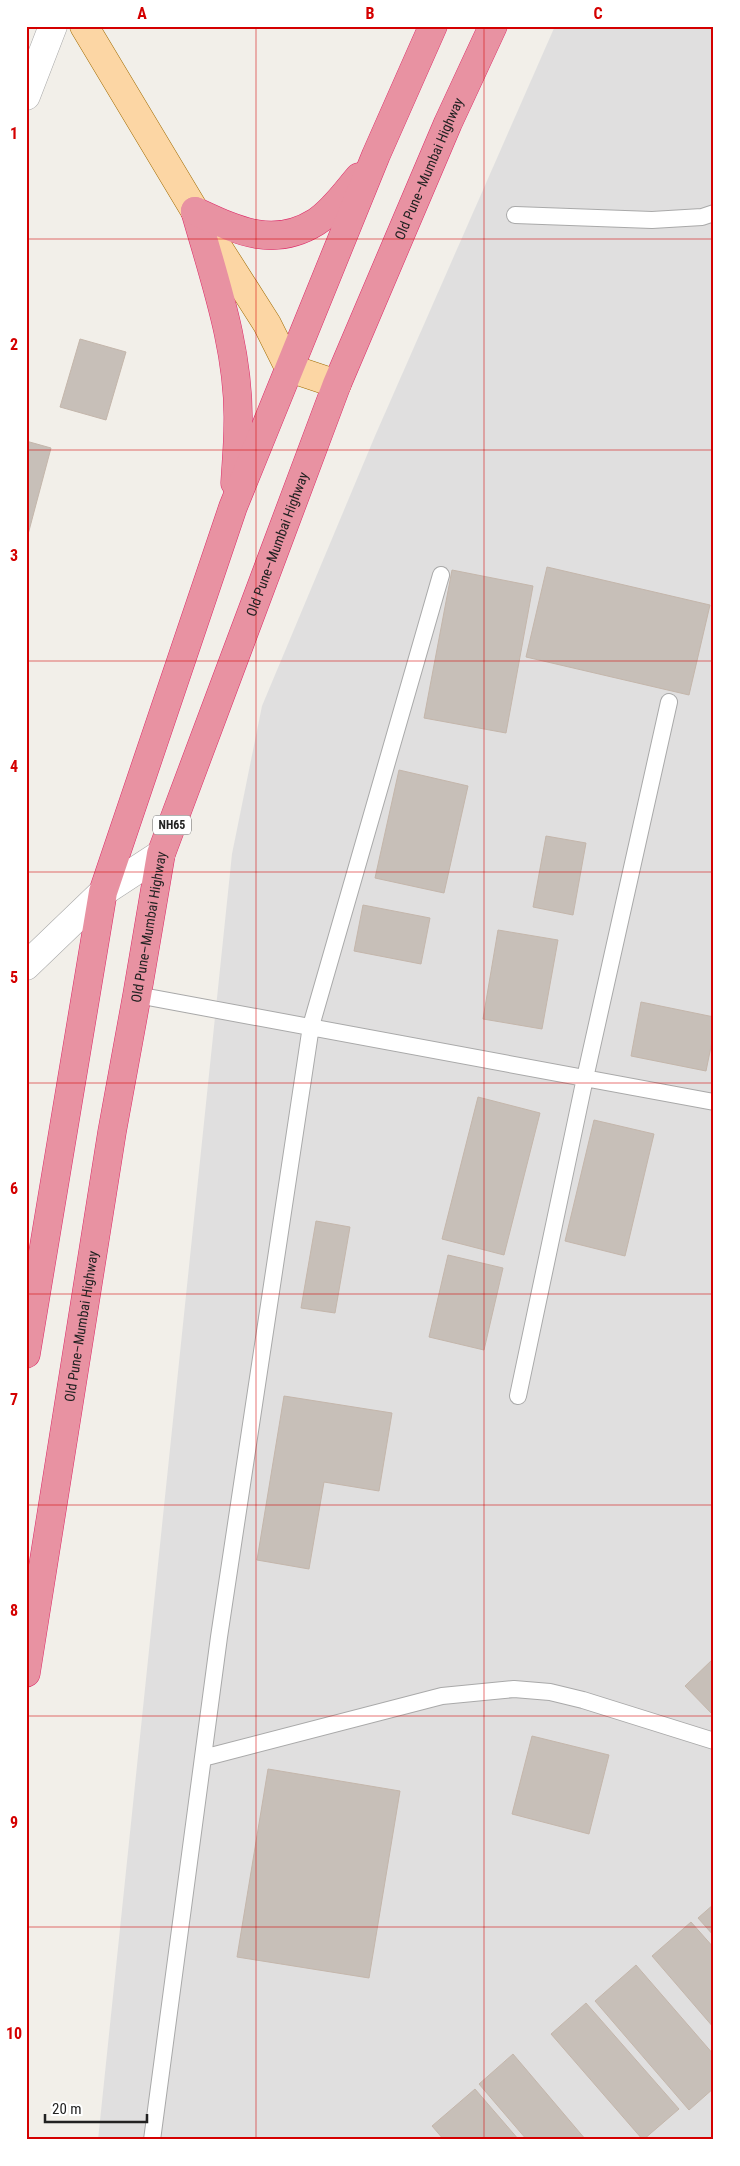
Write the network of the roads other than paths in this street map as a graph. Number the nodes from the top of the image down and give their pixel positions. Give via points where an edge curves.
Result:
1 (53, 26) edge
2 (84, 26) edge
3 (433, 26) edge
4 (493, 26) edge
5 (26, 96) edge
6 (376, 155) junction
7 (195, 211) junction
8 (714, 213) edge
9 (514, 215) dead end
10 (289, 368) junction
11 (337, 384) junction
12 (233, 507) junction
13 (442, 575) dead end
14 (669, 702) dead end
15 (161, 854) junction
16 (103, 892) junction
17 (26, 966) edge
18 (137, 994) junction
19 (311, 1026) junction
20 (585, 1078) junction
21 (714, 1102) edge
22 (26, 1354) edge
23 (518, 1396) dead end
24 (26, 1673) edge
25 (714, 1741) edge
26 (203, 1758) junction
27 (152, 2140) edge

1 - 5 street
2 - 7 main road
3 - 6 highway
4 - 11 highway, Old Pune–Mumbai Highway / NH65 via 448,123
6 - 7 highway via 337,203 316,222 286,235 258,236 236,230
6 - 10 highway
7 - 10 main road via 267,324
7 - 12 highway via 223,307 234,368 238,424
8 - 9 lane via 702,217 652,220
10 - 11 main road
10 - 12 highway
11 - 15 highway, Old Pune–Mumbai Highway / NH65
12 - 16 highway
13 - 19 lane
14 - 20 lane
15 - 16 street
15 - 18 highway, Old Pune–Mumbai Highway / NH65
16 - 17 street
16 - 22 highway
18 - 19 lane
18 - 24 highway, Old Pune–Mumbai Highway / NH65
19 - 20 lane
19 - 26 lane
20 - 21 lane
20 - 23 lane
25 - 26 lane via 583,1700 550,1692 514,1689 442,1696
26 - 27 lane

